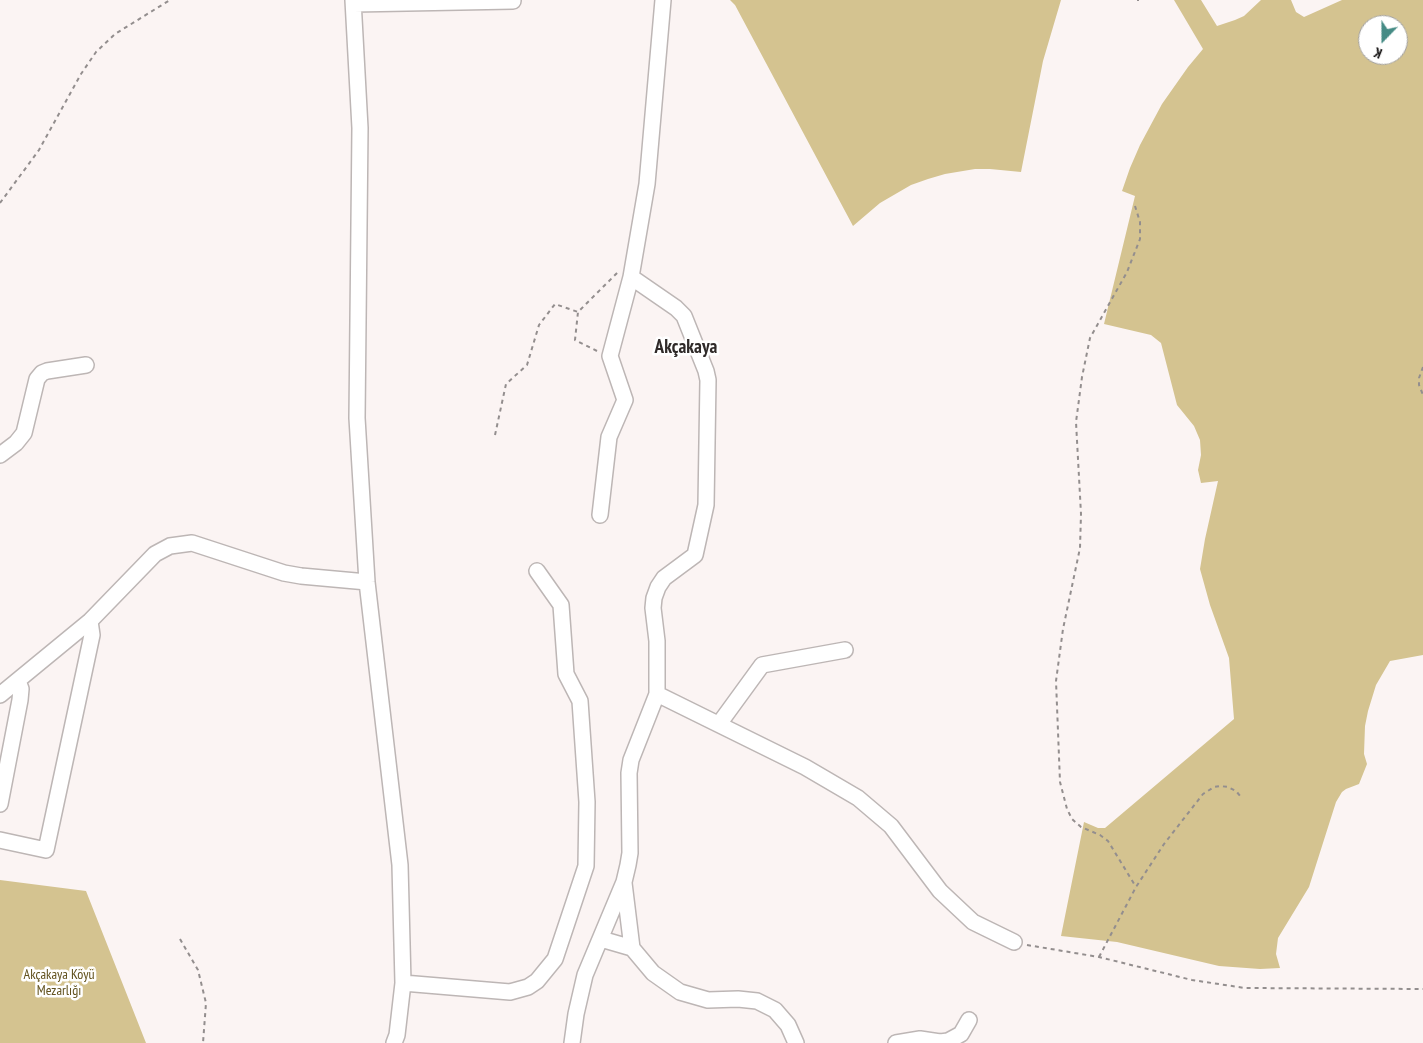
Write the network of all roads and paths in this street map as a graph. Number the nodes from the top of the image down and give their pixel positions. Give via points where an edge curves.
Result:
1 (170, 0) edge
2 (663, 0) edge
3 (513, 1) edge
4 (354, 2) edge
5 (0, 203) edge
6 (1135, 206) dead end
7 (636, 253) junction
8 (631, 277) junction
9 (578, 312) junction
10 (610, 356) junction
11 (86, 365) dead end
12 (1423, 367) edge
13 (1423, 395) edge
14 (495, 435) dead end
15 (0, 455) edge
16 (600, 515) dead end
17 (537, 571) dead end
18 (367, 582) junction
19 (90, 621) junction
20 (845, 650) dead end
21 (18, 681) junction
22 (657, 694) junction
23 (0, 695) edge
24 (719, 724) junction
25 (1241, 797) dead end
26 (0, 804) edge
27 (0, 840) edge
28 (624, 882) junction
29 (1136, 887) junction
30 (180, 939) dead end
31 (601, 939) junction
32 (1014, 942) joint
33 (632, 948) junction
34 (1099, 958) junction
35 (403, 983) junction
36 (1423, 989) edge
37 (969, 1020) dead end
38 (203, 1043) edge
39 (394, 1043) edge
40 (572, 1043) edge
41 (796, 1043) edge
42 (896, 1043) edge

1 - 5 path via 115,34 96,52 39,150
2 - 7 street via 647,184
3 - 4 street
4 - 18 street via 360,128 357,418
6 - 29 path via 1140,222 1140,239 1127,272 1090,338 1082,377 1076,422 1080,548 1056,681 1060,782 1067,809 1072,819 1108,841
7 - 8 street
7 - 9 path
8 - 10 street
8 - 22 street via 684,316 708,380 706,505 694,555 664,578 654,598
9 - 10 path via 576,340
9 - 14 path via 555,304 539,325 527,365 506,384
10 - 16 street via 625,400 609,437
11 - 15 street via 42,373 37,379 24,433
12 - 13 path via 1419,378
17 - 35 street via 561,605 566,674 580,701 587,802 586,866 555,959 528,987 510,992
18 - 19 street via 284,573 204,546 180,543 155,554
18 - 35 street via 400,865
19 - 21 street
19 - 27 street via 92,636 46,850
20 - 24 street via 762,666
21 - 23 street
21 - 26 street via 20,700
22 - 24 street
22 - 28 street via 631,760 630,852
24 - 32 street via 805,766 858,798 891,826 946,898 973,922
25 - 29 path via 1236,791 1220,786 1203,794
28 - 31 street
28 - 33 street
29 - 34 path
30 - 38 path via 198,970 206,1003
31 - 33 street
31 - 40 street via 585,975
32 - 34 path
33 - 41 street via 653,973 680,992 708,1000 738,998 757,1001 775,1010 788,1025
34 - 36 path via 1192,980 1245,988
35 - 39 street
37 - 42 street via 961,1034 948,1042 920,1039

